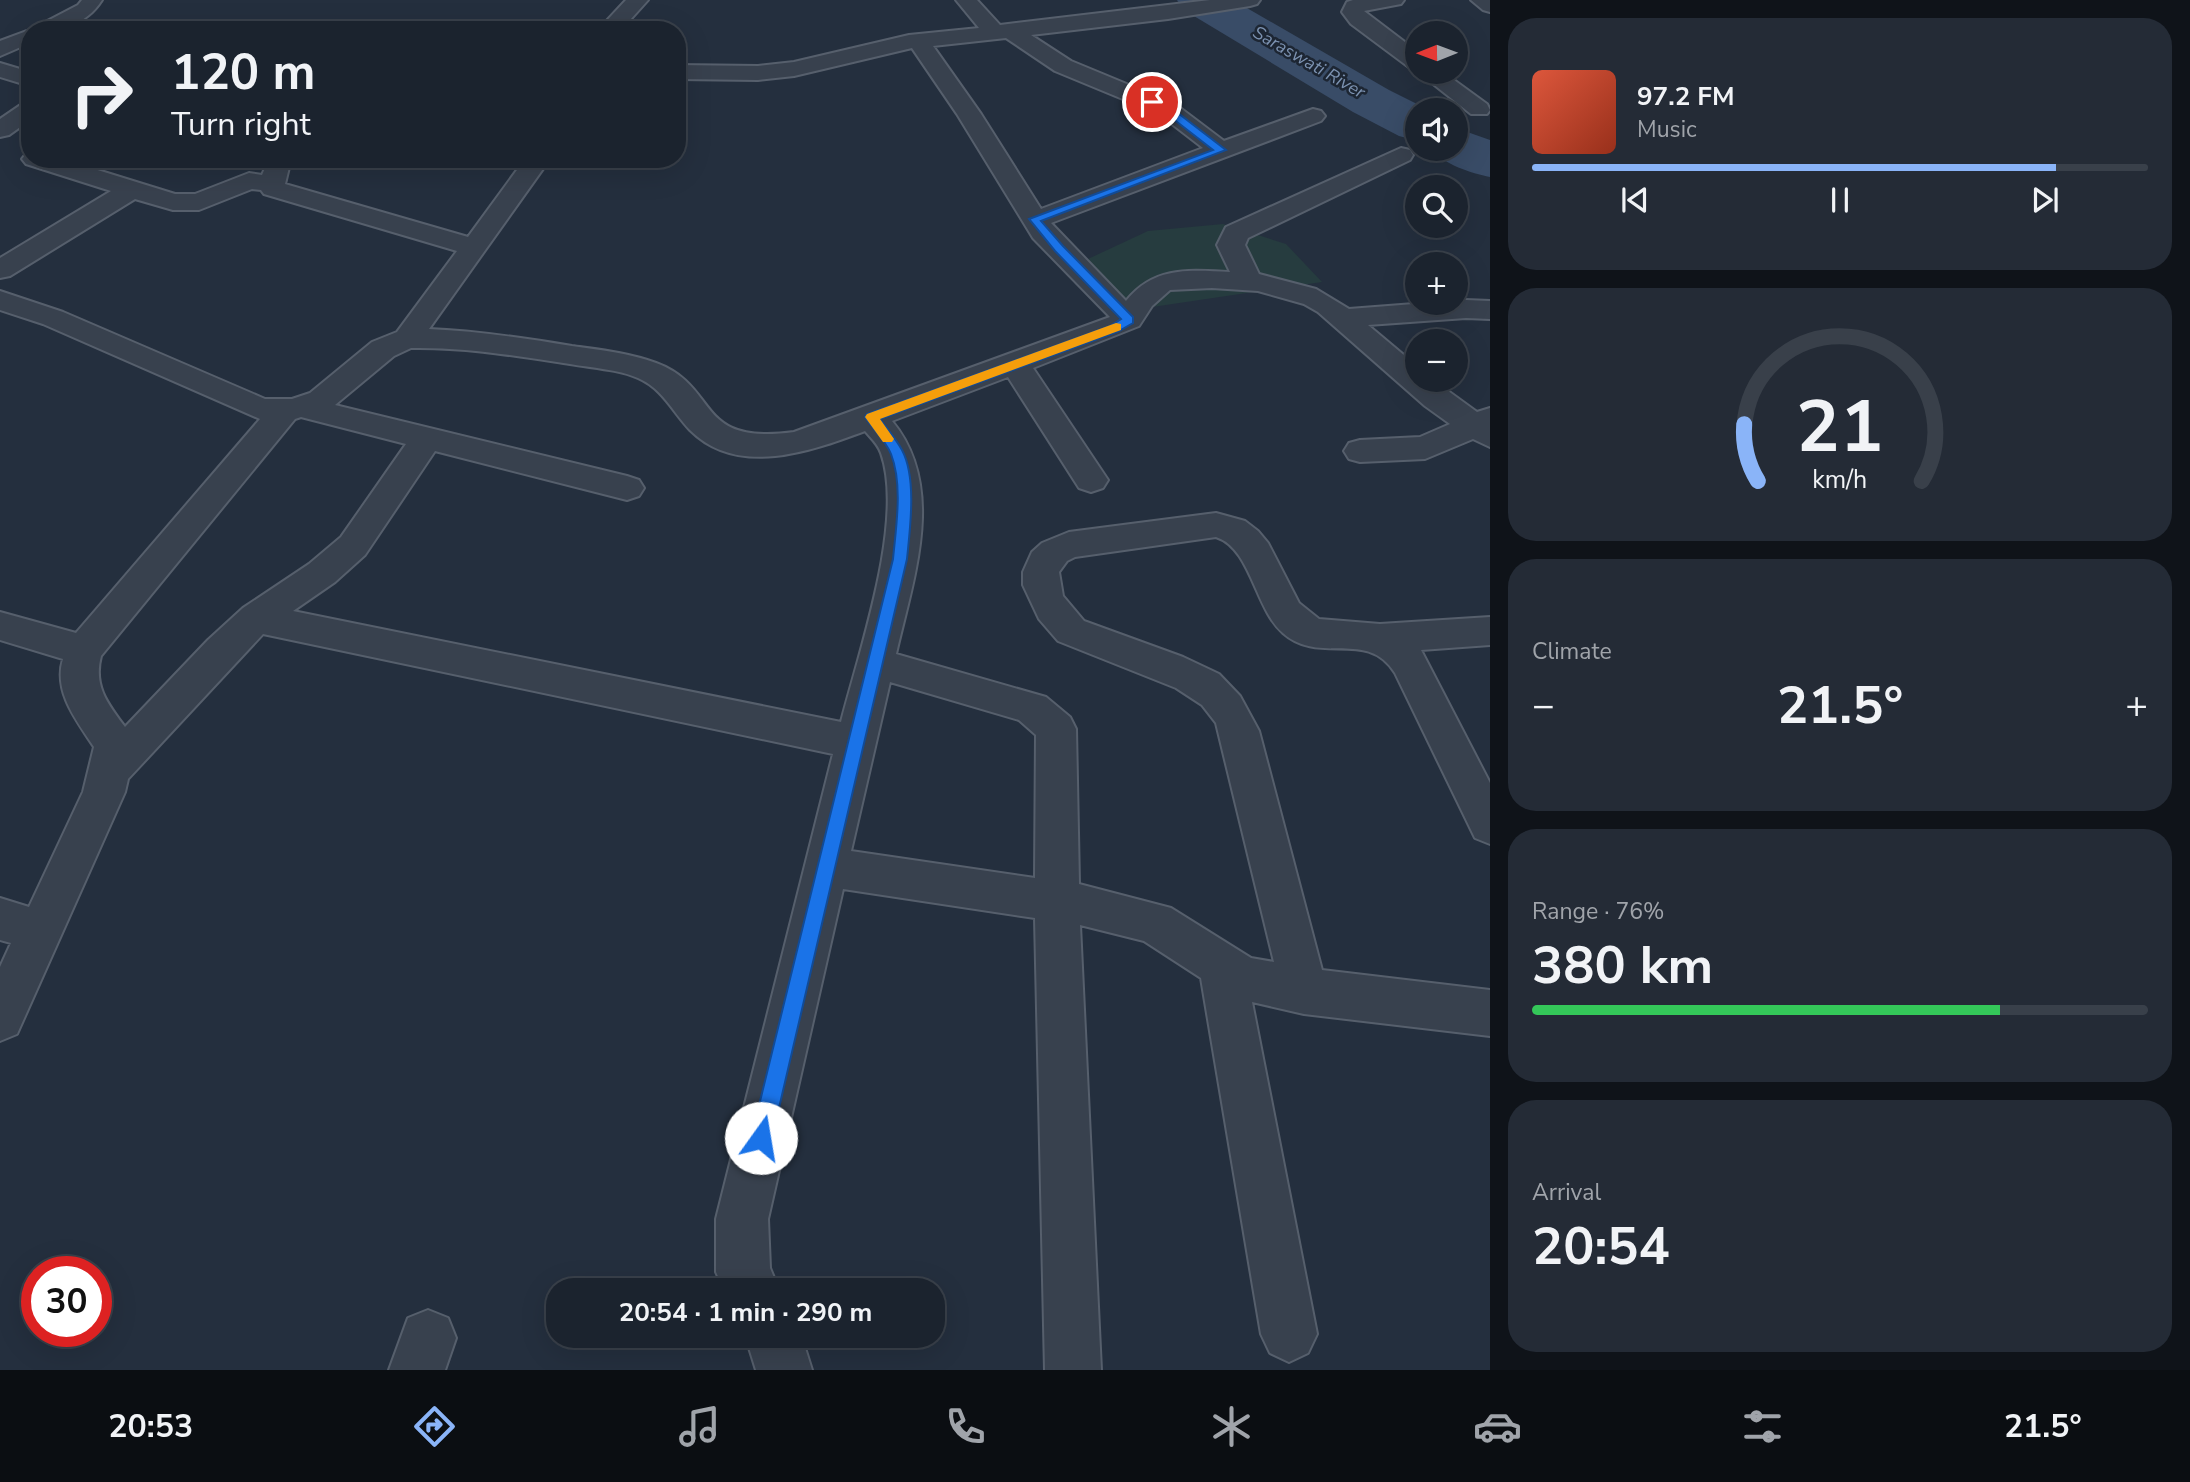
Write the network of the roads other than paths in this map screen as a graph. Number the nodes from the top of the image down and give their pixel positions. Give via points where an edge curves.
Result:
1 (92, 0) edge
2 (638, 0) edge
3 (966, 0) edge
4 (1250, 0) edge
5 (1394, 0) edge
6 (1481, 0) edge
7 (1490, 6) edge
8 (61, 21) edge
9 (618, 21) edge
10 (1002, 31) junction
11 (21, 39) edge
12 (918, 41) junction
13 (0, 49) edge
14 (1405, 53) edge
15 (0, 70) edge
16 (686, 72) edge
17 (21, 76) edge
18 (1445, 84) edge
19 (1479, 109) dead end
20 (21, 115) edge
21 (1313, 117) dead end
22 (0, 130) edge
23 (1221, 150) junction
24 (1401, 155) dead end
25 (68, 168) edge
26 (531, 168) edge
27 (276, 171) edge
28 (133, 189) junction
29 (1035, 219) junction
30 (474, 247) junction
31 (0, 270) edge
32 (1249, 283) junction
33 (0, 300) edge
34 (1490, 310) edge
35 (1342, 318) junction
36 (1129, 320) junction
37 (407, 339) junction
38 (1015, 364) junction
39 (293, 408) junction
40 (872, 417) junction
41 (1484, 427) edge
42 (428, 438) junction
43 (1360, 452) dead end
44 (1091, 480) dead end
45 (627, 488) dead end
46 (256, 618) junction
47 (0, 626) edge
48 (1490, 631) edge
49 (1381, 638) junction
50 (84, 650) junction
51 (875, 663) junction
52 (856, 742) junction
53 (110, 770) junction
54 (1490, 825) edge
55 (826, 867) junction
56 (1057, 901) junction
57 (20, 925) edge
58 (1222, 965) junction
59 (1304, 991) junction
60 (1490, 1013) edge
61 (0, 1018) edge
62 (746, 1278) edge
63 (1289, 1334) dead end
64 (777, 1348) edge
65 (784, 1370) edge
66 (1073, 1370) edge

1 - 8 street via 86,9
2 - 9 street
3 - 10 street
4 - 10 street
5 - 14 street via 1354,6 1353,12
6 - 7 street
10 - 12 street
10 - 23 street via 1063,66 1167,109
11 - 13 street
12 - 16 street via 794,69
12 - 29 street
15 - 17 street
18 - 19 street
20 - 22 street
21 - 23 street
23 - 29 street
24 - 32 street via 1236,233 1231,245
25 - 28 street
26 - 30 street
27 - 28 street via 213,197 185,203
27 - 30 street via 273,189 279,192
28 - 31 street
29 - 36 street
30 - 37 street
32 - 35 street via 1266,283 1311,297
32 - 36 street via 1163,282 1146,293
33 - 39 street via 53,318 261,409
34 - 35 street
35 - 41 street via 1436,399
36 - 38 street
37 - 39 street via 383,349 321,400
37 - 40 street via 466,338 656,374 676,389 700,422 729,442 779,447
38 - 40 street
38 - 44 street
39 - 42 street
39 - 50 street
40 - 51 street via 897,452 904,520 900,559
41 - 43 street via 1425,448
42 - 45 street
42 - 46 street via 353,545 322,573
46 - 52 street
46 - 53 street
47 - 50 street
48 - 49 street
49 - 54 street via 1398,648 1410,665
49 - 59 street via 1326,635 1300,626 1284,611 1251,545 1230,527 1216,525 1069,545 1047,557 1040,581 1043,597 1056,618 1071,631 1196,680 1216,693 1231,713
50 - 53 street via 77,669 78,687 115,745
51 - 52 street
51 - 56 street via 1032,708 1056,729
52 - 55 street
53 - 57 street via 104,792
55 - 56 street
55 - 62 street via 742,1219
56 - 58 street via 1155,923
56 - 66 street
57 - 61 street
58 - 59 street via 1242,978
58 - 63 street
59 - 60 street
64 - 65 street

